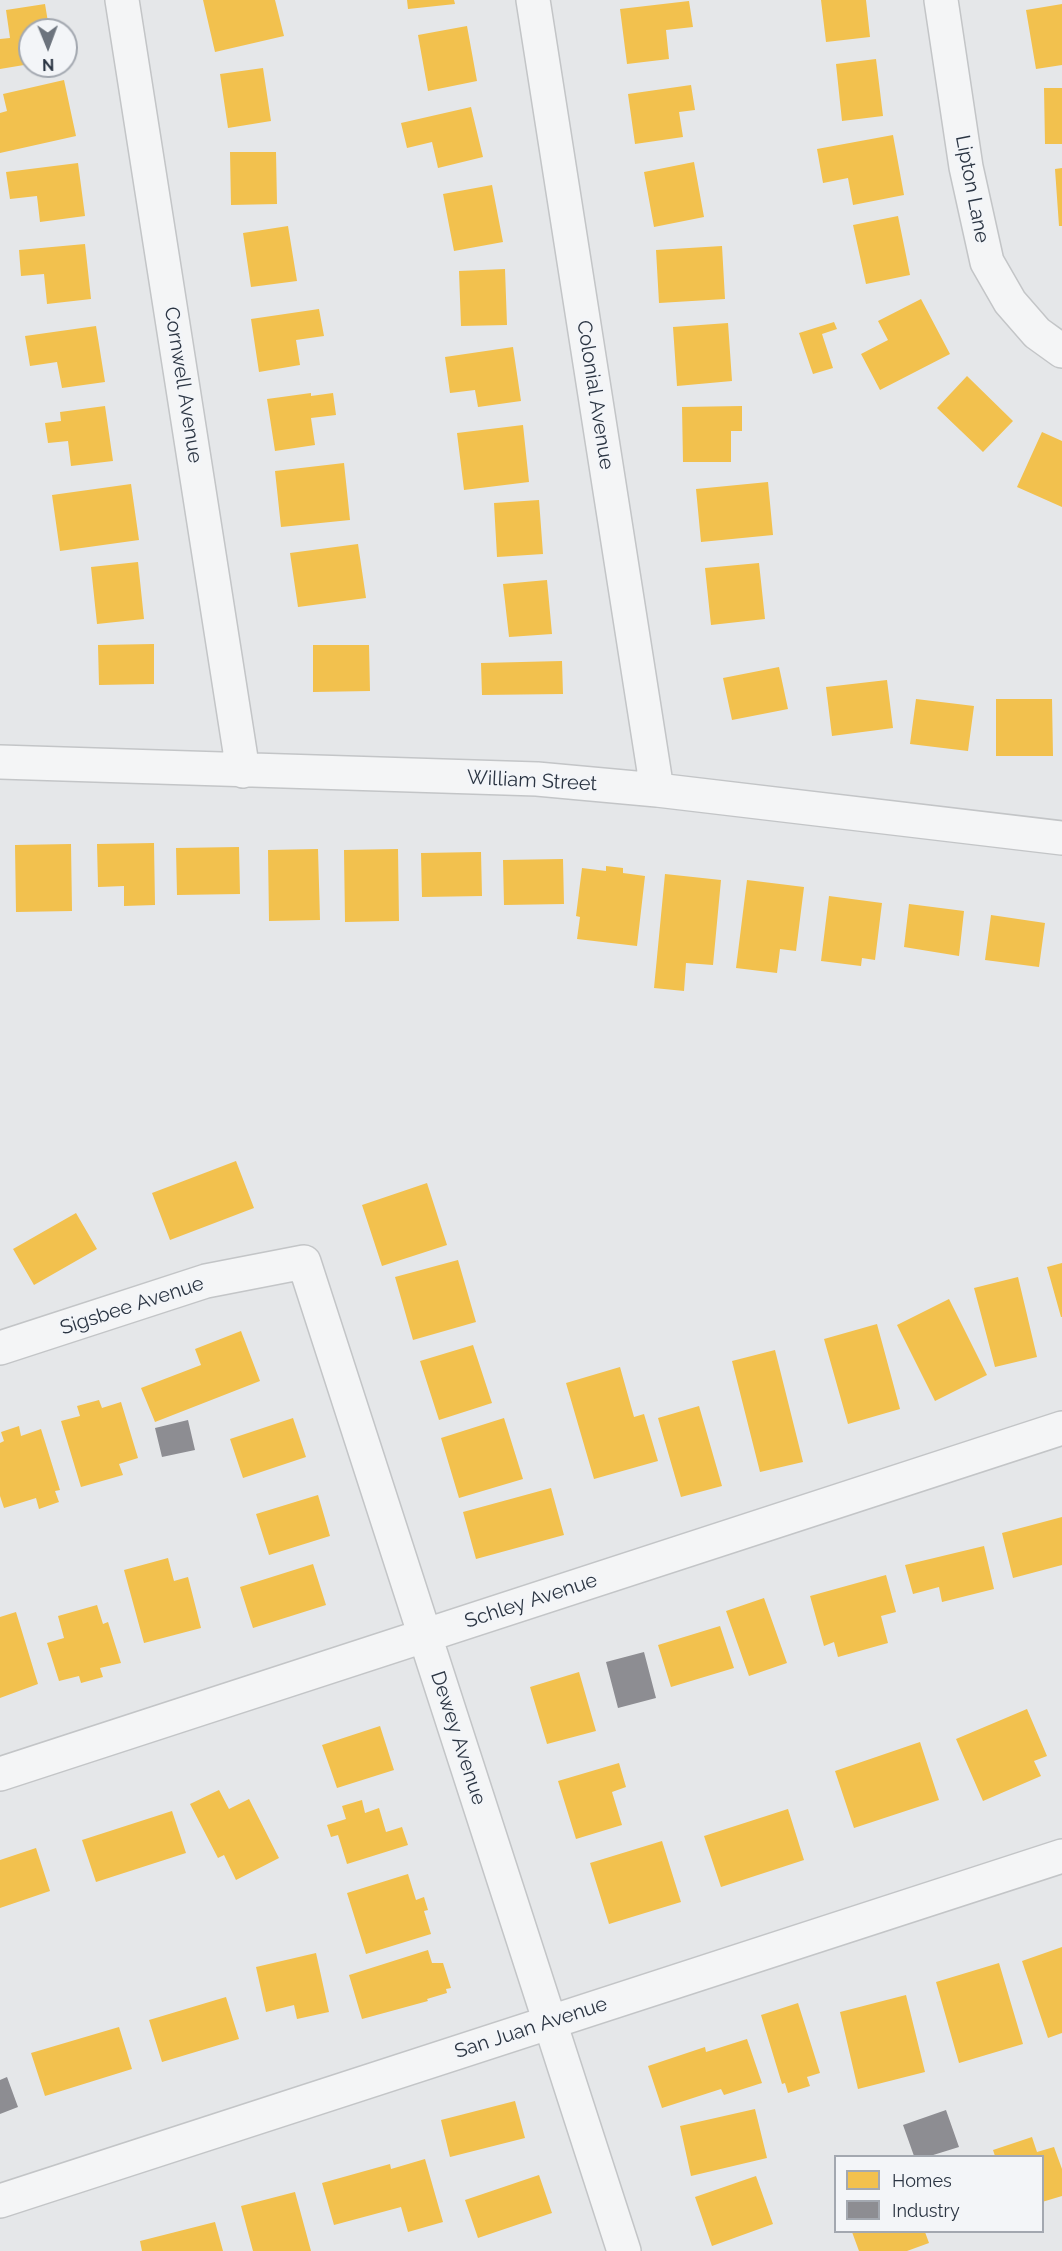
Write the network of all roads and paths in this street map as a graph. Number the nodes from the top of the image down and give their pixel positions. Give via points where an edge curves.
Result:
1 (122, 0) edge
2 (533, 0) edge
3 (940, 0) edge
4 (1062, 351) edge
5 (0, 762) edge
6 (243, 771) junction
7 (657, 790) junction
8 (1062, 838) edge
9 (265, 1270) joint
10 (0, 1348) edge
11 (1062, 1428) edge
12 (425, 1635) junction
13 (0, 1774) edge
14 (1062, 1856) edge
15 (550, 2022) junction
16 (0, 2201) edge
17 (624, 2251) edge

1 - 6 street, Cornwell Avenue
2 - 7 street, Colonial Avenue
3 - 4 street, Lipton Lane via 966,167 987,262 1010,303 1037,333
5 - 6 street, William Street
6 - 7 street, William Street via 537,779
7 - 8 street, William Street
9 - 10 street, Sigsbee Avenue via 206,1281
9 - 12 street, Dewey Avenue via 304,1262
11 - 12 street, Schley Avenue
12 - 13 street, Schley Avenue
12 - 15 street, Dewey Avenue
14 - 15 street, San Juan Avenue
15 - 16 street, San Juan Avenue
15 - 17 street, Dewey Avenue

